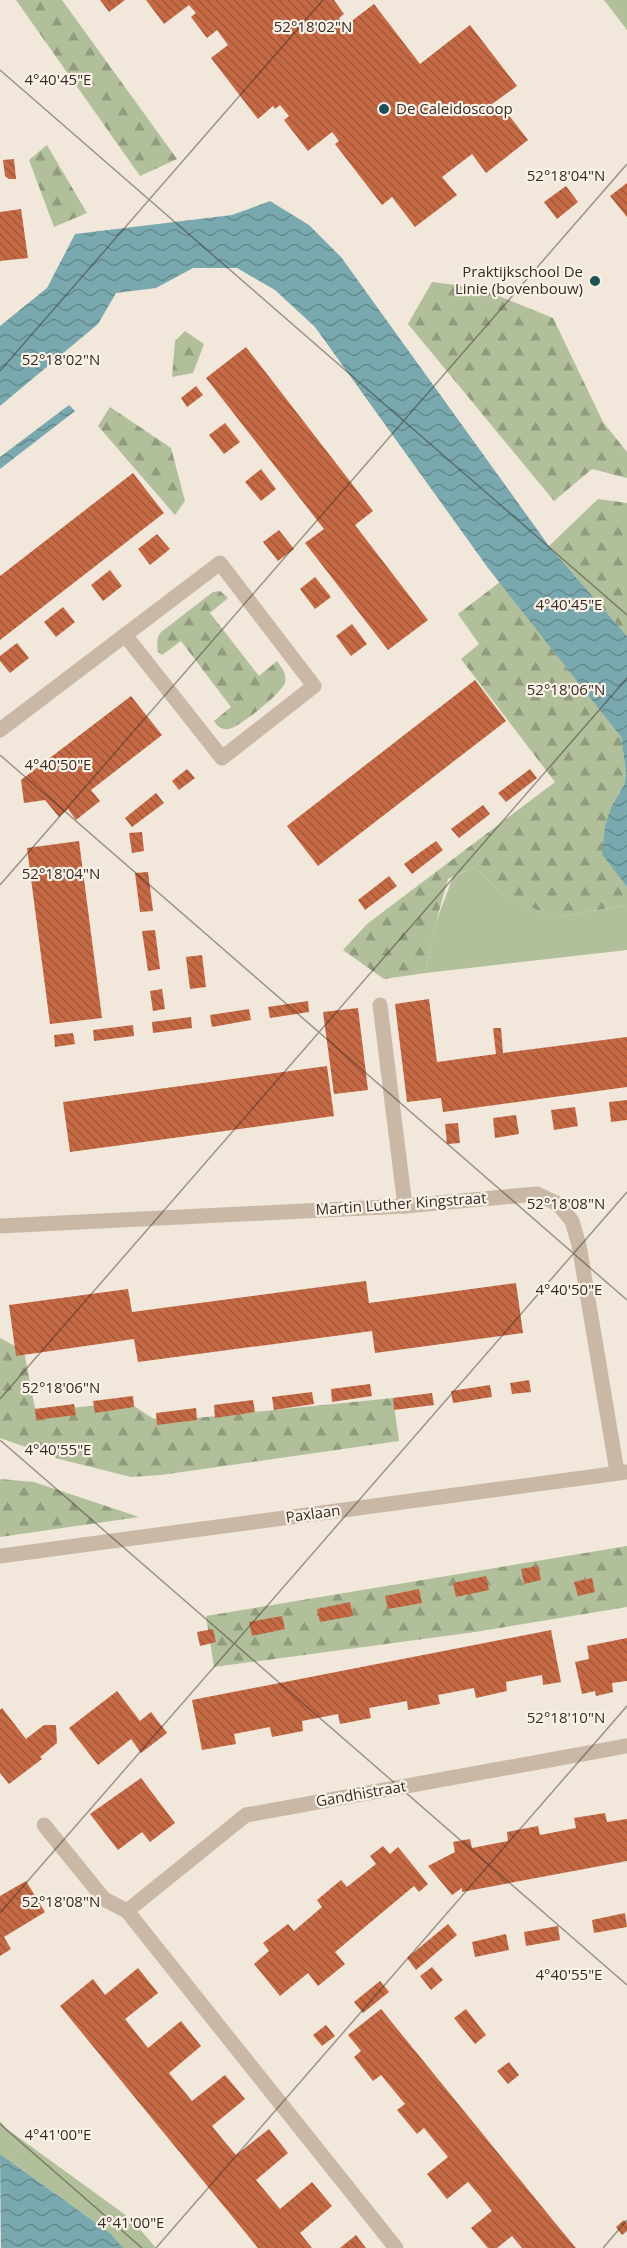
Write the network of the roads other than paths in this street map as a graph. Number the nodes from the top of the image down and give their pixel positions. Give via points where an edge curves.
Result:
1 (125, 635) junction
2 (0, 730) edge
3 (380, 1005) dead end
4 (405, 1206) junction
5 (0, 1226) edge
6 (622, 1472) edge
7 (0, 1556) edge
8 (627, 1746) edge
9 (44, 1825) dead end
10 (127, 1911) junction
11 (396, 2248) edge

1 - 1 street via 222,758 314,686 220,563
1 - 2 street
3 - 4 street
4 - 5 street, Martin Luther Kingstraat
4 - 6 street, Martin Luther Kingstraat via 537,1194 558,1204 572,1221
6 - 7 street, Paxlaan
8 - 10 street, Gandhistraat via 246,1815
9 - 10 street via 104,1899
10 - 11 street

